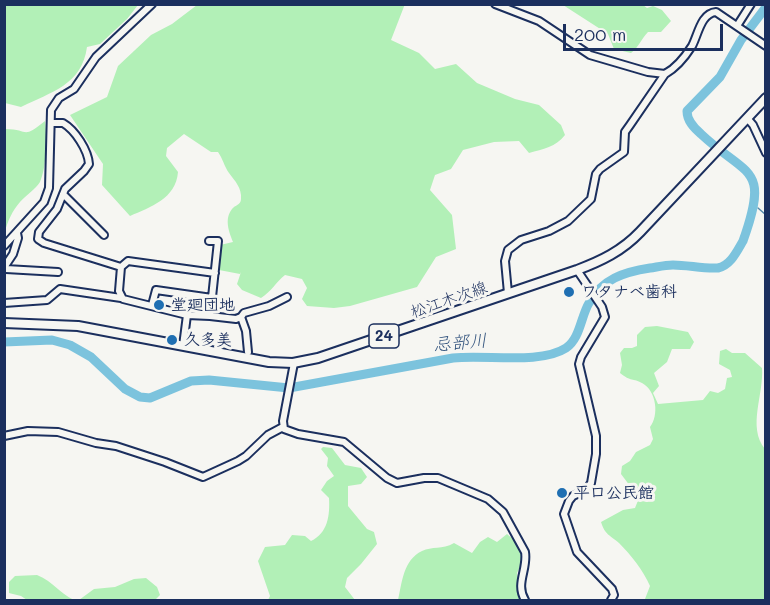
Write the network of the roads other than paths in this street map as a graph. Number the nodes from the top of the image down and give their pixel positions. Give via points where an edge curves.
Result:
1 (152, 4) edge
2 (495, 4) edge
3 (751, 4) edge
4 (739, 27) junction
5 (765, 45) edge
6 (665, 75) junction
7 (765, 98) edge
8 (747, 118) junction
9 (51, 123) junction
10 (765, 153) edge
11 (63, 194) junction
12 (17, 233) junction
13 (104, 235) dead end
14 (209, 241) dead end
15 (4, 246) edge
16 (121, 267) junction
17 (577, 270) junction
18 (58, 272) dead end
19 (215, 273) junction
20 (508, 293) junction
21 (287, 297) dead end
22 (212, 298) junction
23 (123, 299) junction
24 (4, 303) edge
25 (152, 305) junction
26 (187, 315) junction
27 (210, 316) junction
28 (242, 317) junction
29 (4, 324) edge
30 (183, 346) junction
31 (248, 352) dead end
32 (294, 363) junction
33 (283, 428) junction
34 (4, 436) edge
35 (525, 600) edge
36 (610, 600) edge

1 - 9 street via 96,57 74,89 59,98 51,110
2 - 6 street via 539,21 590,55
3 - 4 street
4 - 5 street
4 - 6 street via 717,12 709,14 688,52
6 - 20 street via 625,132 624,152 596,174 588,203 561,226 521,240 508,250
7 - 8 main road, 松江木次線 / 24
8 - 10 street
8 - 17 main road, 松江木次線 / 24 via 628,243 605,259
9 - 11 street via 67,125 89,160
9 - 12 street via 49,188 44,202
11 - 13 street
11 - 16 street via 39,232 39,239
12 - 15 street
12 - 18 street via 6,269
14 - 19 street via 218,242
16 - 19 street via 133,261
16 - 23 street via 119,291
17 - 20 main road, 松江木次線 / 24
17 - 36 street via 606,317 579,364 596,436 591,483 573,496 564,514 576,552 612,589 614,595
19 - 22 street
20 - 32 main road, 松江木次線 / 24
21 - 28 street
22 - 25 street via 156,290
22 - 27 street
23 - 24 street via 60,289 47,300
23 - 25 street
25 - 26 street
26 - 27 street
26 - 30 street
27 - 28 street
28 - 31 street
29 - 30 main road, 松江木次線 / 24 via 78,326
30 - 32 main road, 松江木次線 / 24
32 - 33 street
33 - 34 street via 268,435 238,461 203,477 116,446 58,432 28,431
33 - 35 street via 344,441 397,483 438,478 493,502 503,512 525,552 520,588

